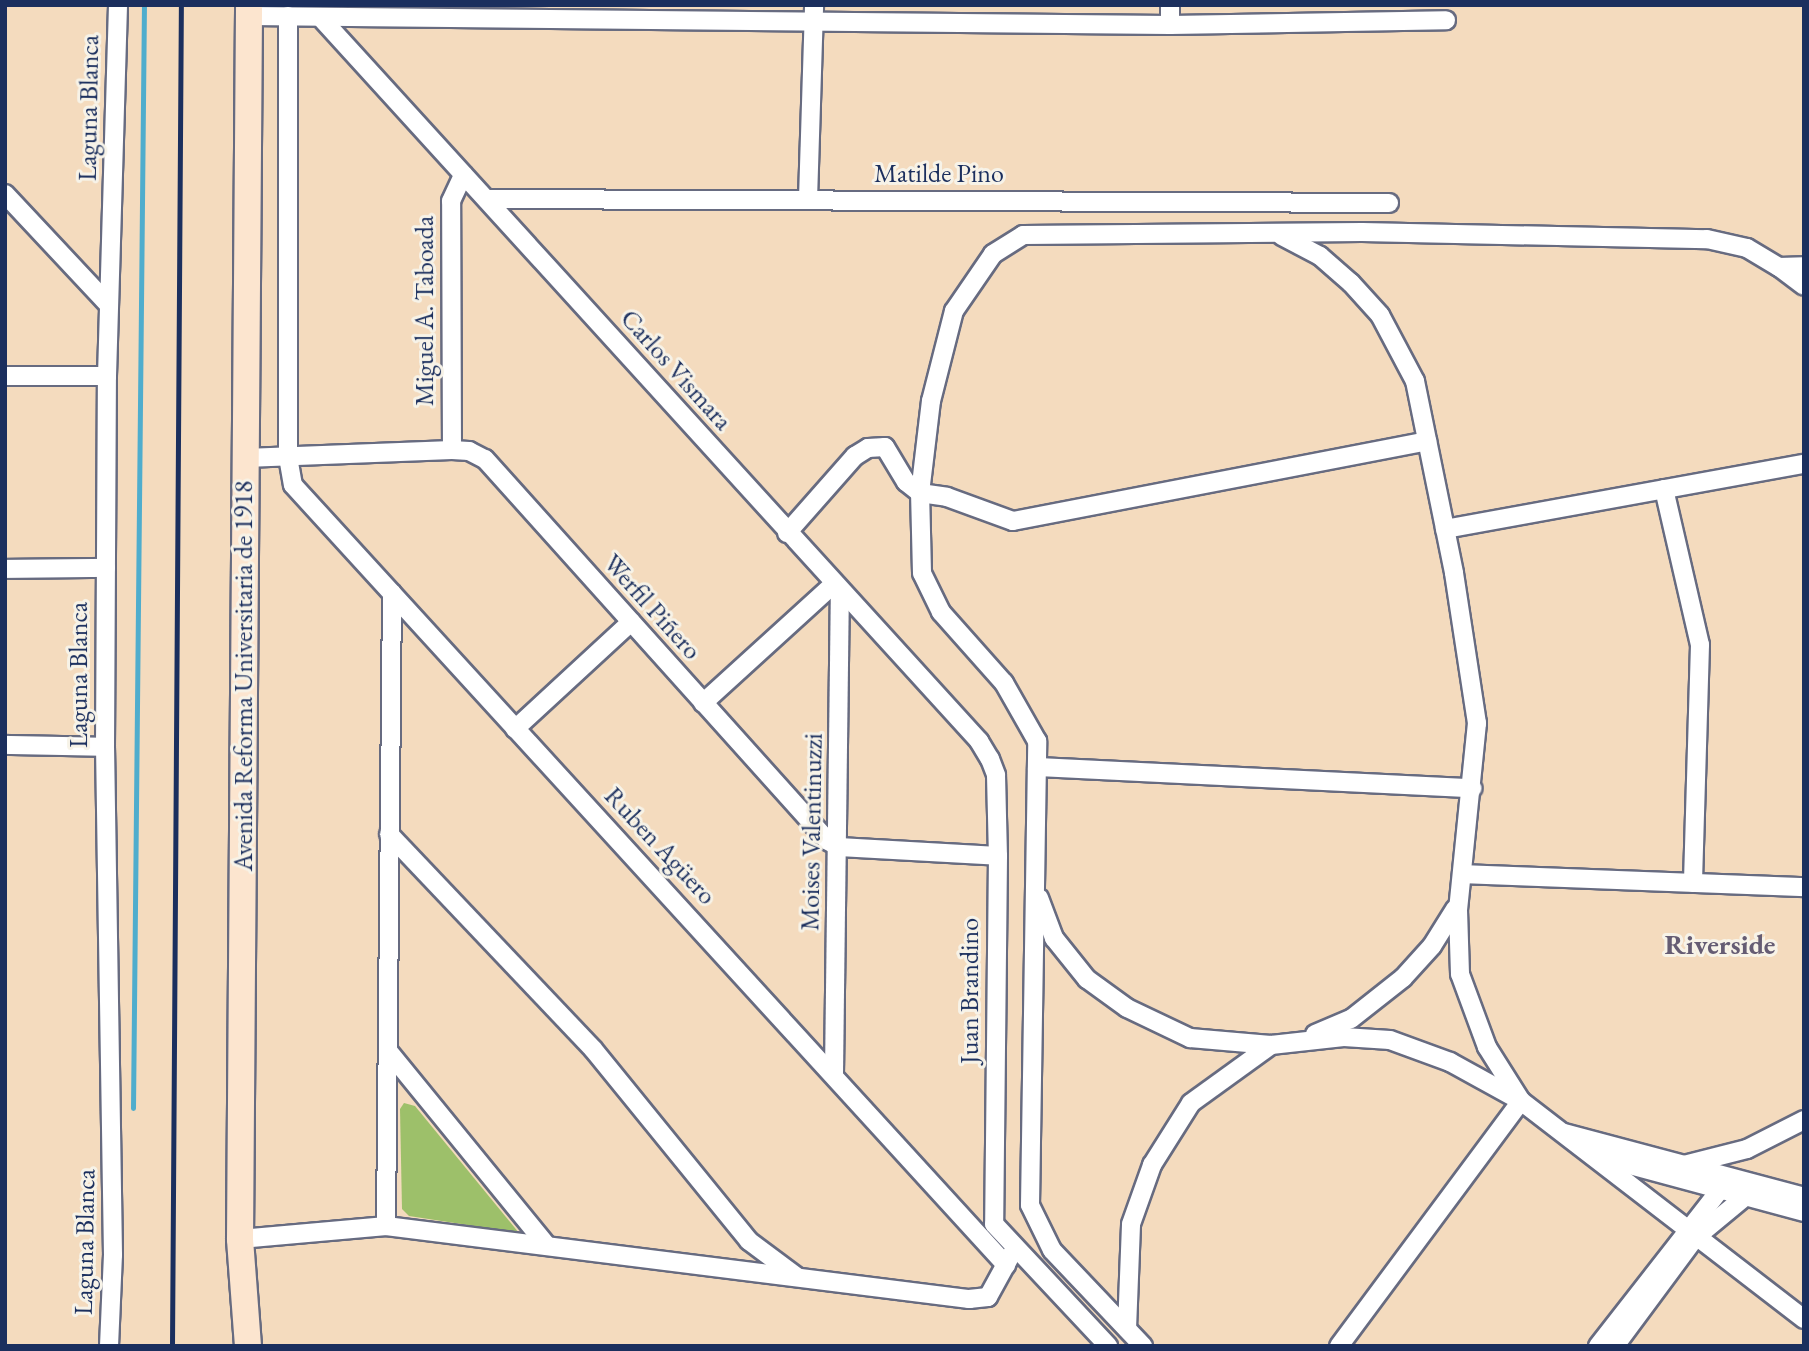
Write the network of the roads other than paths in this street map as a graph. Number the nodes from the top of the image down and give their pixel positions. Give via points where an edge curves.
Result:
1 (118, 5) edge
2 (1170, 5) edge
3 (249, 11) edge
4 (814, 12) edge
5 (288, 16) junction
6 (321, 18) junction
7 (1446, 20) dead end
8 (1170, 25) junction
9 (463, 175) junction
10 (6, 196) edge
11 (488, 199) junction
12 (808, 199) junction
13 (1389, 203) dead end
14 (1273, 233) junction
15 (1804, 266) edge
16 (1779, 267) junction
17 (1804, 286) edge
18 (109, 306) junction
19 (5, 376) edge
20 (107, 376) junction
21 (1427, 441) junction
22 (452, 450) junction
23 (288, 457) junction
24 (246, 458) junction
25 (1804, 464) edge
26 (1664, 489) junction
27 (920, 493) junction
28 (1445, 529) junction
29 (787, 533) junction
30 (106, 568) junction
31 (5, 569) edge
32 (837, 587) junction
33 (391, 593) junction
34 (631, 622) junction
35 (703, 703) junction
36 (515, 729) junction
37 (5, 745) edge
38 (105, 747) junction
39 (990, 759) joint
40 (1037, 766) junction
41 (1472, 788) junction
42 (389, 834) junction
43 (839, 847) junction
44 (998, 856) junction
45 (1463, 874) junction
46 (1693, 883) junction
47 (1804, 887) edge
48 (1035, 888) junction
49 (1459, 902) junction
50 (1296, 1043) junction
51 (1271, 1045) junction
52 (389, 1052) junction
53 (834, 1073) junction
54 (1521, 1101) junction
55 (1804, 1120) edge
56 (1558, 1131) junction
57 (1583, 1152) junction
58 (1681, 1165) junction
59 (1657, 1172) junction
60 (1725, 1184) junction
61 (1753, 1191) junction
62 (1804, 1196) edge
63 (1804, 1212) edge
64 (386, 1226) junction
65 (1690, 1234) junction
66 (240, 1239) junction
67 (547, 1246) junction
68 (1016, 1246) junction
69 (1006, 1265) junction
70 (797, 1276) junction
71 (1804, 1319) edge
72 (1127, 1329) junction
73 (109, 1346) edge
74 (248, 1346) edge
75 (1108, 1346) edge
76 (1143, 1346) edge
77 (1339, 1346) edge
78 (1598, 1346) edge
79 (1615, 1346) edge

1 - 18 street, Laguna Blanca
2 - 8 street
3 - 5 street
3 - 24 main road, Avenida Reforma Universitaria de 1918
4 - 6 street
4 - 8 street
4 - 12 street
5 - 6 street
5 - 23 street, Avenida Reforma Universitaria de 1918
6 - 9 street, Carlos Vismara
7 - 8 street
9 - 11 street, Carlos Vismara
9 - 22 street, Miguel A. Taboada via 451,201
10 - 18 street
11 - 12 street, Matilde Pino
11 - 29 street, Carlos Vismara
12 - 13 street, Matilde Pino
14 - 16 street via 1707,239 1747,248
14 - 21 street via 1320,256 1380,315 1415,381
14 - 27 street via 1023,235 993,254 954,311 931,401
15 - 16 street
16 - 17 street
18 - 20 street, Laguna Blanca
19 - 20 street
20 - 30 street, Laguna Blanca
21 - 27 street via 1013,521 947,497
21 - 28 street
22 - 23 street, Werfil Piñero
22 - 34 street, Werfil Piñero via 469,451 485,459
23 - 24 street, Werfil Piñero
23 - 33 street, Ruben Agüero via 293,485
24 - 66 main road, Avenida Reforma Universitaria de 1918
25 - 26 street
26 - 28 street
26 - 46 street via 1700,645
27 - 29 street via 905,482 885,447 868,449 855,456
27 - 40 street via 927,590 1023,712 1037,741
28 - 41 street via 1473,680 1477,723
29 - 32 street, Carlos Vismara
30 - 31 street
30 - 38 street, Laguna Blanca
32 - 35 street
32 - 39 street, Carlos Vismara via 979,741
32 - 43 street, Moises Valentinuzzi
33 - 36 street, Ruben Agüero
33 - 42 street
34 - 35 street, Werfil Piñero
34 - 36 street
35 - 43 street, Werfil Piñero via 828,841
36 - 53 street, Ruben Agüero
37 - 38 street
38 - 73 street, Laguna Blanca via 112,1213
39 - 44 street, Juan Brandino via 996,775
40 - 41 street
40 - 48 street
41 - 45 street
42 - 52 street
42 - 70 street via 593,1049 749,1241
43 - 44 street
43 - 53 street, Moises Valentinuzzi
44 - 68 street, Juan Brandino via 995,1224
45 - 46 street
45 - 49 street
46 - 47 street
48 - 51 street via 1062,948 1087,979 1127,1008 1190,1038
48 - 72 street via 1030,1205 1052,1250
49 - 50 street via 1432,946 1403,978 1351,1019
49 - 54 street via 1460,974 1487,1047
50 - 51 street
50 - 54 street via 1344,1037 1390,1040 1450,1062
51 - 72 street via 1191,1103 1152,1165 1131,1224
52 - 64 street
52 - 67 street
53 - 69 street, Ruben Agüero
54 - 56 street
54 - 77 street
55 - 58 street via 1747,1149
56 - 57 street
56 - 58 street
57 - 59 street
57 - 65 street
58 - 59 street
58 - 60 street
59 - 60 street
60 - 61 street
60 - 65 street
61 - 62 street
61 - 63 street
61 - 65 street
64 - 66 street
64 - 67 street
65 - 71 street
65 - 78 street
65 - 79 street
66 - 74 main road, Avenida Reforma Universitaria de 1918
67 - 70 street
68 - 69 street
68 - 75 street
69 - 70 street via 988,1297 969,1299
72 - 76 street

